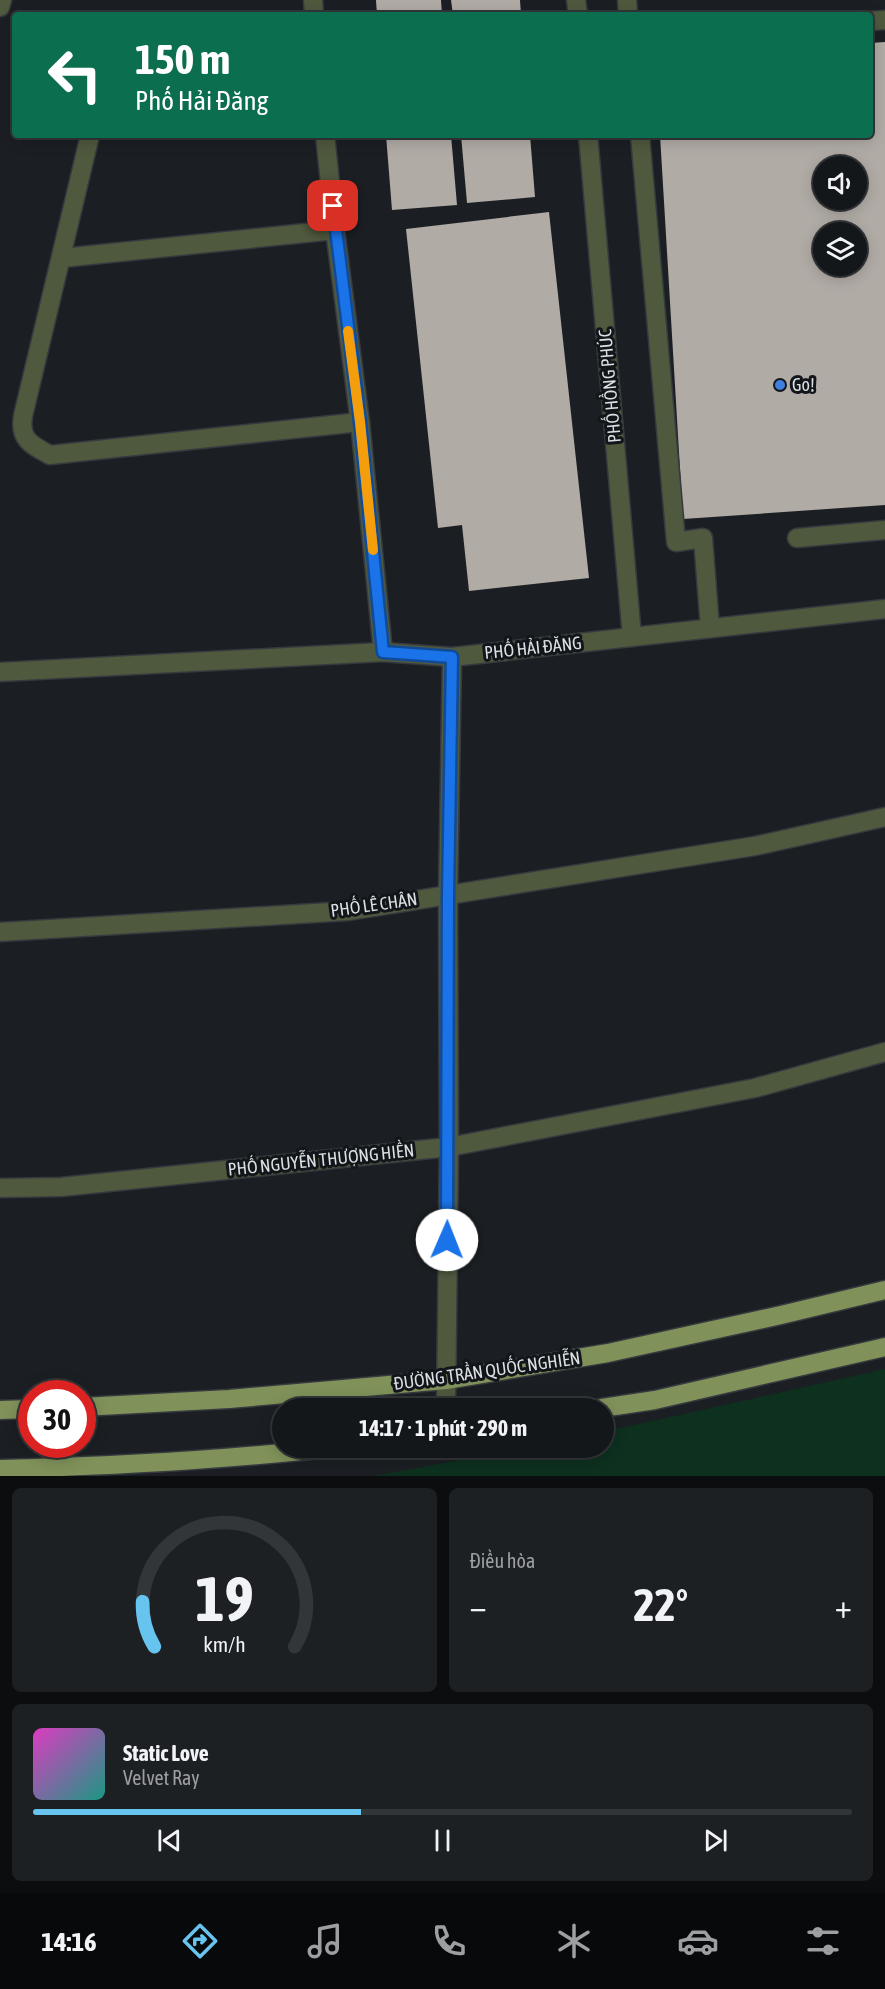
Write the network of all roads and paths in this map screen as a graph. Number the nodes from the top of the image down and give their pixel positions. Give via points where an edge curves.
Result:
1 (2, 0) edge
2 (0, 7) edge
3 (89, 138) edge
4 (325, 138) edge
5 (588, 138) edge
6 (640, 138) edge
7 (335, 230) junction
8 (62, 258) junction
9 (360, 422) junction
10 (885, 530) edge
11 (797, 538) dead end
12 (885, 609) edge
13 (710, 628) junction
14 (632, 637) junction
15 (383, 652) junction
16 (452, 657) junction
17 (0, 672) edge
18 (885, 817) edge
19 (448, 895) junction
20 (0, 932) edge
21 (885, 1052) edge
22 (448, 1147) junction
23 (0, 1188) edge
24 (885, 1290) edge
25 (885, 1347) edge
26 (446, 1380) junction
27 (446, 1398) edge
28 (96, 1406) edge
29 (614, 1406) edge
30 (18, 1409) edge
31 (0, 1410) edge
32 (272, 1454) edge
33 (0, 1470) edge

1 - 2 street
3 - 8 street
4 - 7 street
5 - 14 street, PHỐ HỒNG PHÚC
6 - 13 street via 676,542 704,538
7 - 8 street
7 - 9 street
8 - 9 street via 21,426 23,436 39,449 50,455
9 - 15 street
10 - 11 street
12 - 13 street, PHỐ HẢI ĐĂNG
13 - 14 street, PHỐ HẢI ĐĂNG
14 - 16 street, PHỐ HẢI ĐĂNG
15 - 16 street, PHỐ HẢI ĐĂNG
15 - 17 street, PHỐ HẢI ĐĂNG
16 - 19 street
18 - 19 street, PHỐ LÊ CHÂN via 755,846
19 - 20 street, PHỐ LÊ CHÂN via 348,910
19 - 22 street
21 - 22 street, PHỐ NGUYỄN THƯỢNG HIỀN via 755,1088
22 - 23 street, PHỐ NGUYỄN THƯỢNG HIỀN via 61,1187
22 - 26 street
24 - 26 main road, ĐƯỜNG TRẦN QUỐC NGHIỄN via 608,1353
25 - 29 main road
26 - 27 street
26 - 28 main road, ĐƯỜNG TRẦN QUỐC NGHIỄN
30 - 31 main road
32 - 33 main road

